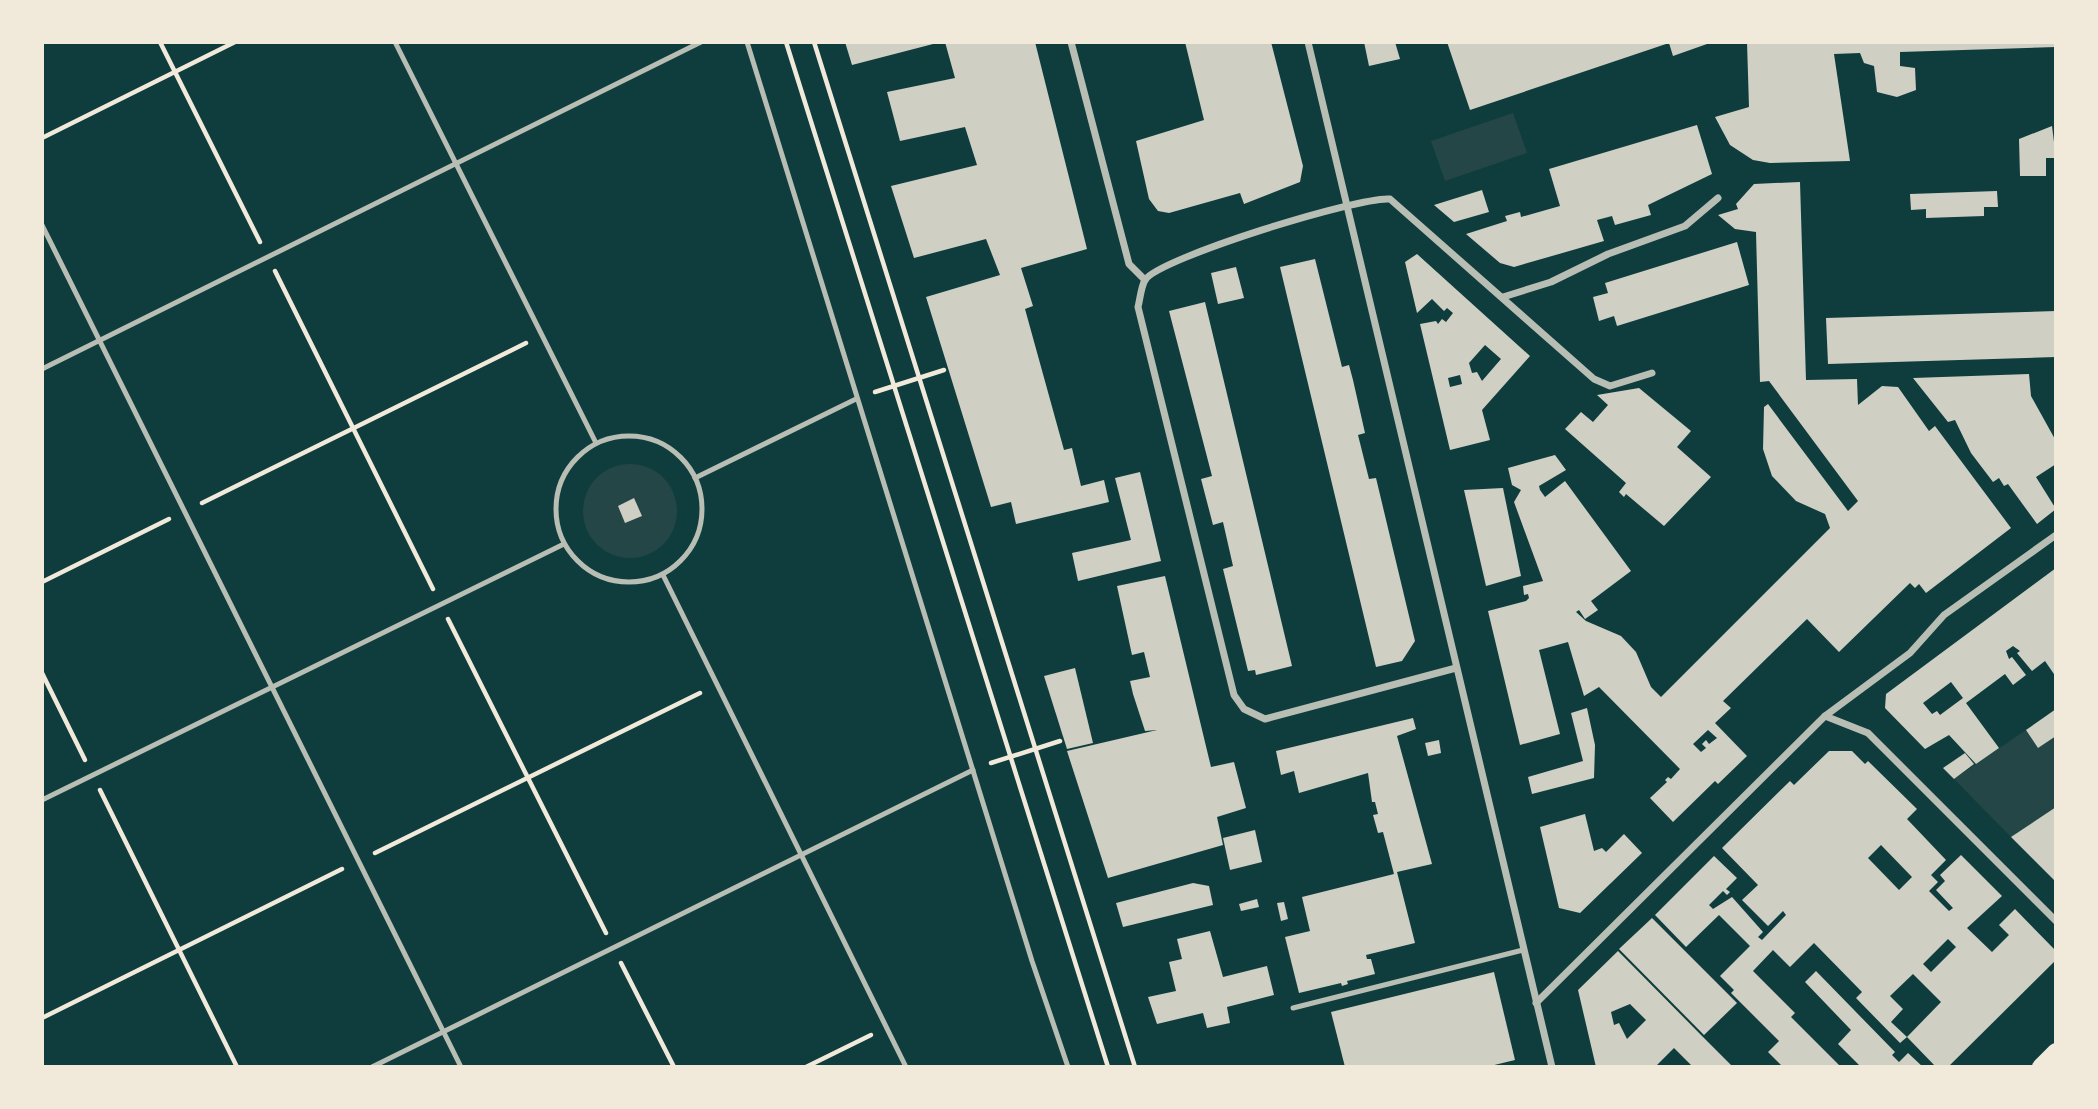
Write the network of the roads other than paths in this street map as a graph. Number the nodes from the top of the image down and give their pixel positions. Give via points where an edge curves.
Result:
1 (395, 42) edge
2 (701, 42) edge
3 (747, 42) edge
4 (1071, 42) edge
5 (1308, 42) edge
6 (456, 163) junction
7 (1718, 198) dead end
8 (1347, 205) junction
9 (42, 225) edge
10 (1145, 280) junction
11 (1503, 296) junction
12 (99, 341) junction
13 (42, 369) edge
14 (1652, 373) dead end
15 (856, 399) junction
16 (596, 443) junction
17 (695, 478) junction
18 (2056, 535) edge
19 (564, 544) junction
20 (663, 575) junction
21 (1456, 668) junction
22 (272, 687) junction
23 (1825, 716) junction
24 (973, 770) junction
25 (42, 800) edge
26 (802, 855) junction
27 (2056, 921) edge
28 (1523, 950) junction
29 (1536, 1003) junction
30 (1293, 1008) dead end
31 (444, 1032) junction
32 (2056, 1052) edge
33 (372, 1067) edge
34 (461, 1067) edge
35 (906, 1067) edge
36 (1068, 1067) edge
37 (1552, 1067) edge
38 (2041, 1067) edge

1 - 6 lane
2 - 6 lane
3 - 15 lane
4 - 10 street via 1129,264
5 - 8 street
6 - 12 lane
6 - 16 lane
7 - 11 street via 1685,226 1608,254 1551,282
8 - 10 street via 1170,262
8 - 11 street via 1390,199
8 - 21 street
9 - 12 lane
10 - 21 street via 1138,306 1234,695 1244,709 1265,719
11 - 14 street via 1594,379 1610,386
12 - 13 lane
12 - 22 lane
15 - 17 lane
15 - 24 lane
16 - 17 lane via 614,437 653,440 685,461
16 - 19 lane via 580,454 559,487 555,506
17 - 20 lane via 703,514 699,533 678,564
18 - 23 street via 1944,615 1910,653
19 - 20 lane via 575,559 607,580 626,583
19 - 22 lane
20 - 26 lane
21 - 28 street
22 - 25 lane
22 - 31 lane
23 - 27 street via 1868,733
23 - 29 street
24 - 26 lane
24 - 36 lane
26 - 31 lane
26 - 35 lane
28 - 29 street
28 - 30 lane
29 - 37 street
31 - 33 lane
31 - 34 lane
32 - 38 main road

